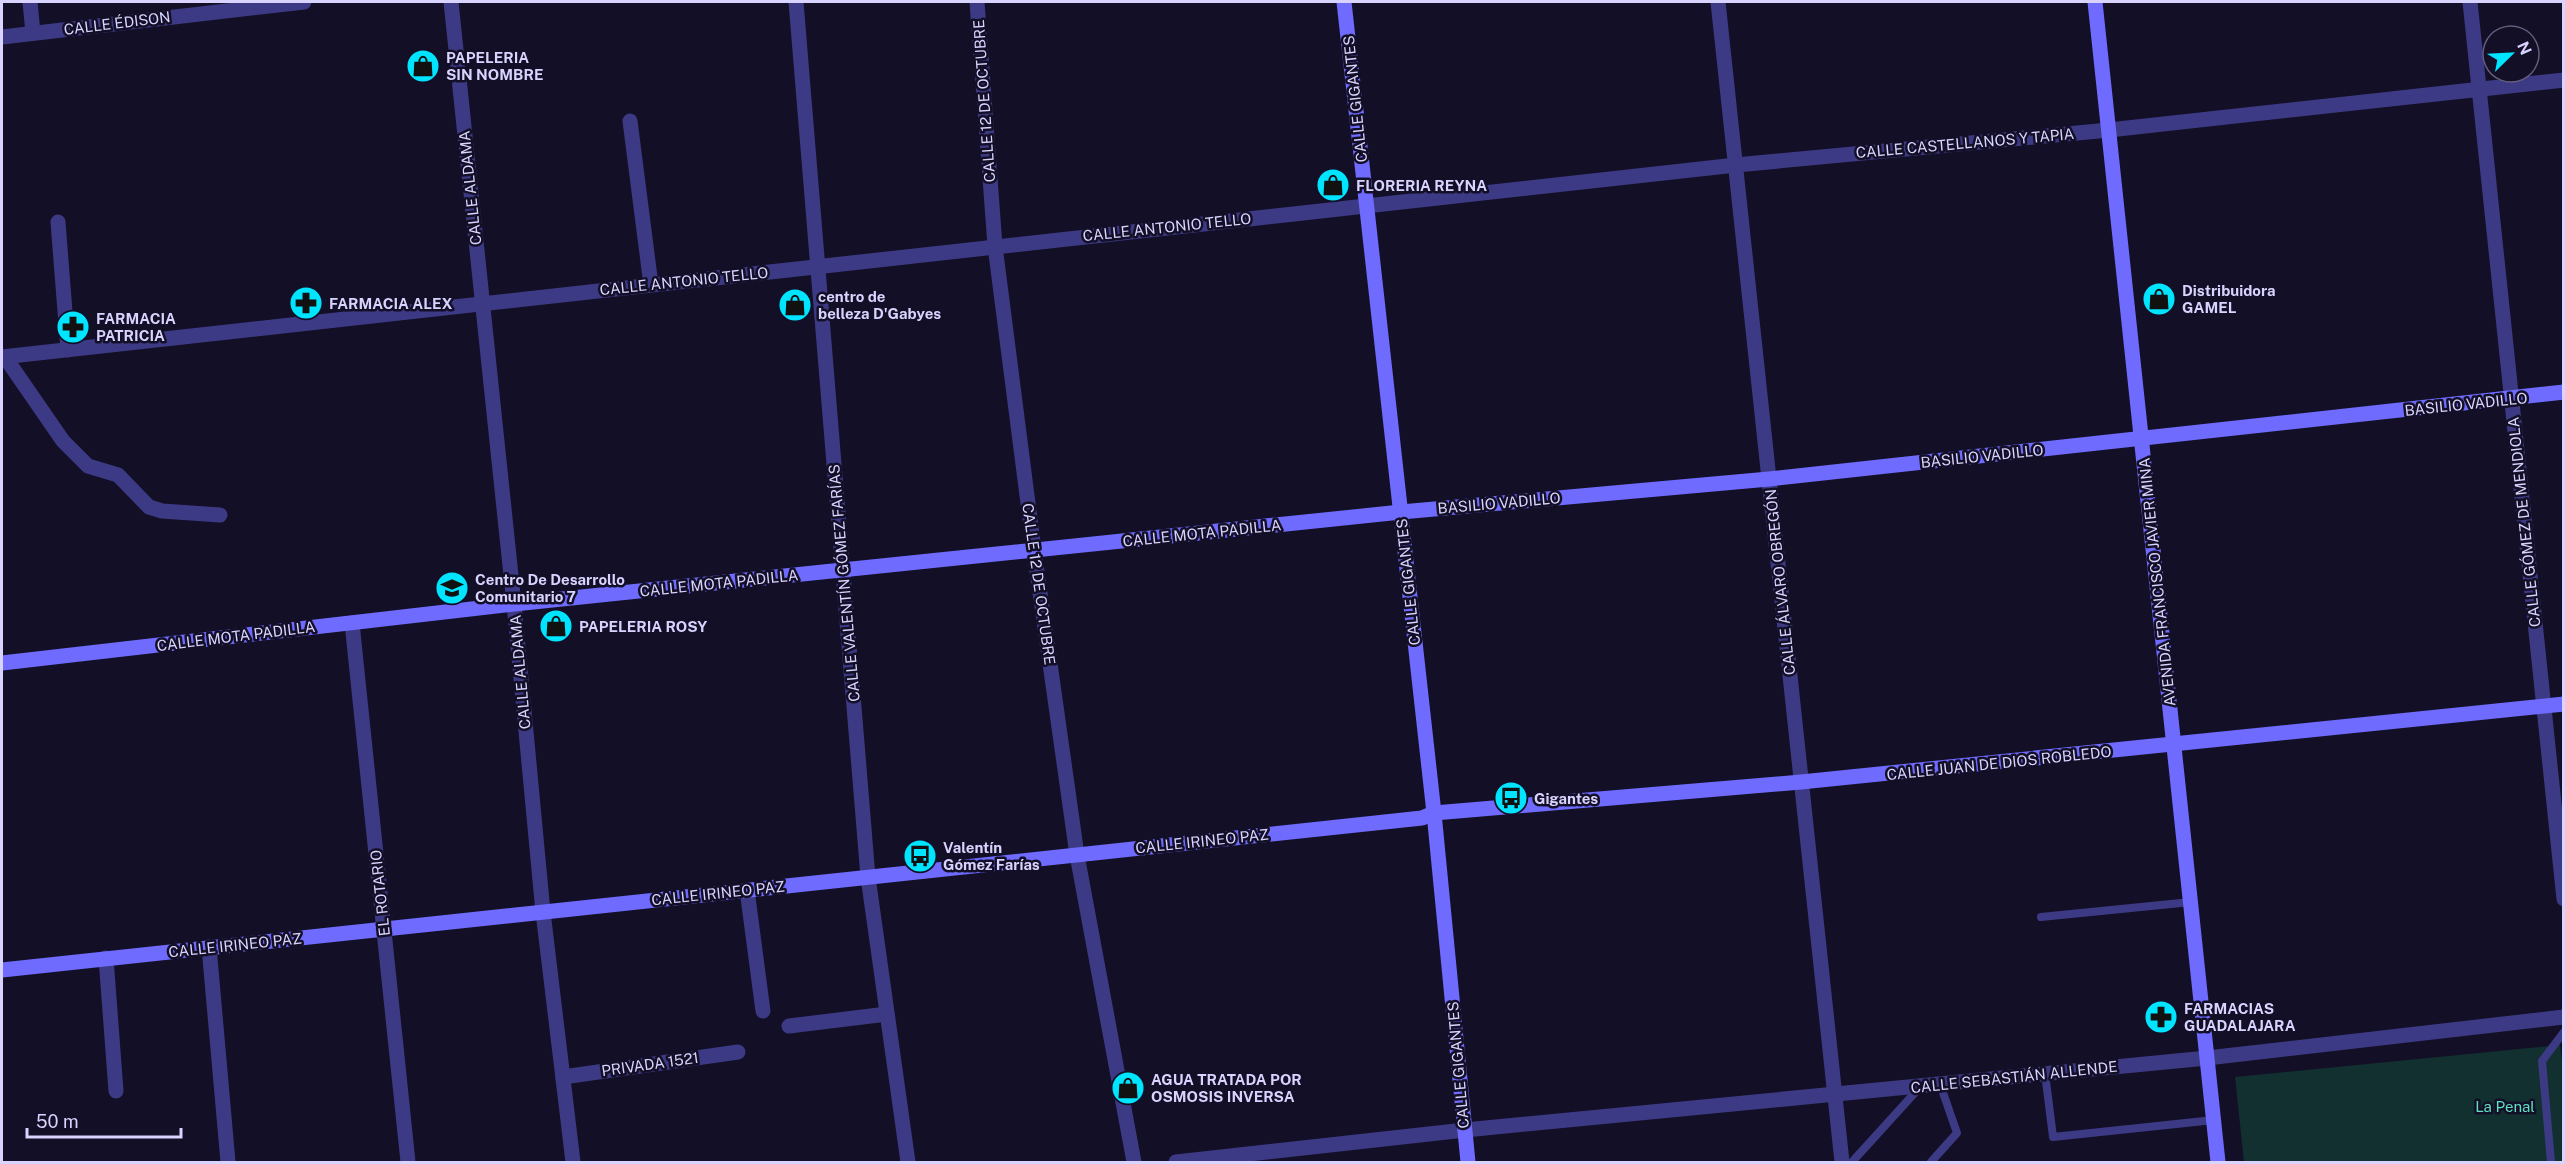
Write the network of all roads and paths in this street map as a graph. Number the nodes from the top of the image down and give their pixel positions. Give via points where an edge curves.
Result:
1 (30, 2) edge
2 (304, 2) edge
3 (451, 2) edge
4 (796, 2) edge
5 (977, 2) edge
6 (1344, 2) edge
7 (1718, 2) edge
8 (2095, 2) edge
9 (2470, 2) edge
10 (207, 7) edge
11 (33, 33) junction
12 (2, 37) edge
13 (2564, 80) edge
14 (2480, 90) junction
15 (630, 121) dead end
16 (2109, 130) junction
17 (1736, 165) junction
18 (1367, 205) junction
19 (58, 222) dead end
20 (995, 246) junction
21 (819, 266) junction
22 (651, 285) junction
23 (482, 304) junction
24 (68, 350) junction
25 (3, 357) edge
26 (2564, 393) edge
27 (2511, 399) junction
28 (2142, 438) junction
29 (1769, 479) junction
30 (1401, 512) junction
31 (220, 515) dead end
32 (1034, 550) junction
33 (843, 570) junction
34 (514, 604) junction
35 (352, 623) junction
36 (2, 663) edge
37 (2564, 704) edge
38 (2543, 706) junction
39 (2174, 745) junction
40 (1801, 782) junction
41 (1434, 813) junction
42 (1077, 855) junction
43 (868, 877) junction
44 (747, 890) junction
45 (2564, 899) edge
46 (2191, 902) junction
47 (543, 912) junction
48 (2041, 917) dead end
49 (384, 929) junction
50 (209, 947) junction
51 (106, 958) junction
52 (2, 970) edge
53 (763, 1011) dead end
54 (887, 1014) junction
55 (2564, 1017) edge
56 (789, 1026) dead end
57 (2564, 1032) edge
58 (738, 1052) dead end
59 (2207, 1058) junction
60 (2045, 1073) junction
61 (563, 1077) junction
62 (1940, 1084) junction
63 (1922, 1086) junction
64 (116, 1090) dead end
65 (1835, 1094) junction
66 (2214, 1120) junction
67 (1465, 1130) junction
68 (228, 1162) edge
69 (408, 1162) edge
70 (573, 1162) edge
71 (908, 1162) edge
72 (1134, 1162) edge
73 (1176, 1162) edge
74 (1468, 1162) edge
75 (1842, 1162) edge
76 (1852, 1162) edge
77 (1931, 1162) edge
78 (2218, 1162) edge
79 (2551, 1162) edge

1 - 11 street
2 - 10 street, CALLE ÉDISON
3 - 23 street, CALLE ALDAMA
4 - 21 street, CALLE VALENTÍN GÓMEZ FARÍAS
5 - 20 street, CALLE 12 DE OCTUBRE
6 - 18 street, CALLE GIGANTES
7 - 17 street, CALLE ÁLVARO OBREGÓN
8 - 16 street, AVENIDA FRANCISCO JAVIER MINA
9 - 14 street, CALLE GÓMEZ DE MENDIOLA
10 - 11 street, CALLE ÉDISON
11 - 12 street, CALLE ÉDISON
13 - 14 street, CALLE CASTELLANOS Y TAPIA
14 - 16 street, CALLE CASTELLANOS Y TAPIA
14 - 27 street, CALLE GÓMEZ DE MENDIOLA
15 - 22 street
16 - 17 street, CALLE CASTELLANOS Y TAPIA
16 - 28 street, AVENIDA FRANCISCO JAVIER MINA
17 - 18 street, CALLE CASTELLANOS Y TAPIA
17 - 29 street, CALLE ÁLVARO OBREGÓN
18 - 20 street, CALLE ANTONIO TELLO
18 - 30 street, CALLE GIGANTES
19 - 24 street
20 - 21 street, CALLE ANTONIO TELLO
20 - 32 street, CALLE 12 DE OCTUBRE
21 - 22 street, CALLE ANTONIO TELLO
21 - 33 street, CALLE VALENTÍN GÓMEZ FARÍAS
22 - 23 street, CALLE ANTONIO TELLO
23 - 24 street, CALLE ANTONIO TELLO
23 - 34 street, CALLE ALDAMA
24 - 25 street, CALLE ANTONIO TELLO
25 - 31 street via 63,441 88,466 118,475 149,507
26 - 27 street, BASILIO VADILLO
27 - 28 street, BASILIO VADILLO
27 - 38 street, CALLE GÓMEZ DE MENDIOLA
28 - 29 street, BASILIO VADILLO
28 - 39 street, AVENIDA FRANCISCO JAVIER MINA
29 - 30 street, BASILIO VADILLO
29 - 40 street, CALLE ÁLVARO OBREGÓN
30 - 32 street, CALLE MOTA PADILLA
30 - 41 street, CALLE GIGANTES
32 - 33 street, CALLE MOTA PADILLA
32 - 42 street, CALLE 12 DE OCTUBRE
33 - 34 street, CALLE MOTA PADILLA
33 - 43 street, CALLE VALENTÍN GÓMEZ FARÍAS
34 - 35 street, CALLE MOTA PADILLA
34 - 47 street, CALLE ALDAMA
35 - 36 street, CALLE MOTA PADILLA
35 - 49 street, EL ROTARIO
37 - 38 street, CALLE JUAN DE DIOS ROBLEDO
38 - 39 street, CALLE JUAN DE DIOS ROBLEDO
38 - 45 street, CALLE GÓMEZ DE MENDIOLA
39 - 40 street, CALLE JUAN DE DIOS ROBLEDO
39 - 46 street, AVENIDA FRANCISCO JAVIER MINA
40 - 41 street, CALLE JUAN DE DIOS ROBLEDO
40 - 65 street, CALLE ÁLVARO OBREGÓN
41 - 42 street, CALLE IRINEO PAZ via 1422,818
41 - 67 street, CALLE GIGANTES
42 - 43 street, CALLE IRINEO PAZ
42 - 72 street, CALLE 12 DE OCTUBRE
43 - 44 street, CALLE IRINEO PAZ
43 - 54 street, CALLE VALENTÍN GÓMEZ FARÍAS
44 - 47 street, CALLE IRINEO PAZ
44 - 53 street
46 - 48 lane
46 - 59 street, AVENIDA FRANCISCO JAVIER MINA
47 - 49 street, CALLE IRINEO PAZ
47 - 61 street, CALLE ALDAMA
49 - 50 street, CALLE IRINEO PAZ
49 - 69 street, EL ROTARIO
50 - 51 street, CALLE IRINEO PAZ
50 - 68 street
51 - 52 street, CALLE IRINEO PAZ
51 - 64 street
54 - 56 street
54 - 71 street, CALLE VALENTÍN GÓMEZ FARÍAS
55 - 59 street, CALLE SEBASTIÁN ALLENDE
57 - 79 lane via 2542,1061
58 - 61 street, PRIVADA 1521
59 - 60 street, CALLE SEBASTIÁN ALLENDE
59 - 66 street, AVENIDA FRANCISCO JAVIER MINA
60 - 62 street, CALLE SEBASTIÁN ALLENDE
60 - 66 lane via 2053,1137
61 - 70 street, CALLE ALDAMA
62 - 63 street, CALLE SEBASTIÁN ALLENDE
62 - 77 lane via 1957,1134
63 - 65 street, CALLE SEBASTIÁN ALLENDE
63 - 76 lane
65 - 67 street, CALLE SEBASTIÁN ALLENDE
65 - 75 street, CALLE ÁLVARO OBREGÓN
66 - 78 street, AVENIDA FRANCISCO JAVIER MINA
67 - 73 street, CALLE SEBASTIÁN ALLENDE
67 - 74 street, CALLE GIGANTES

